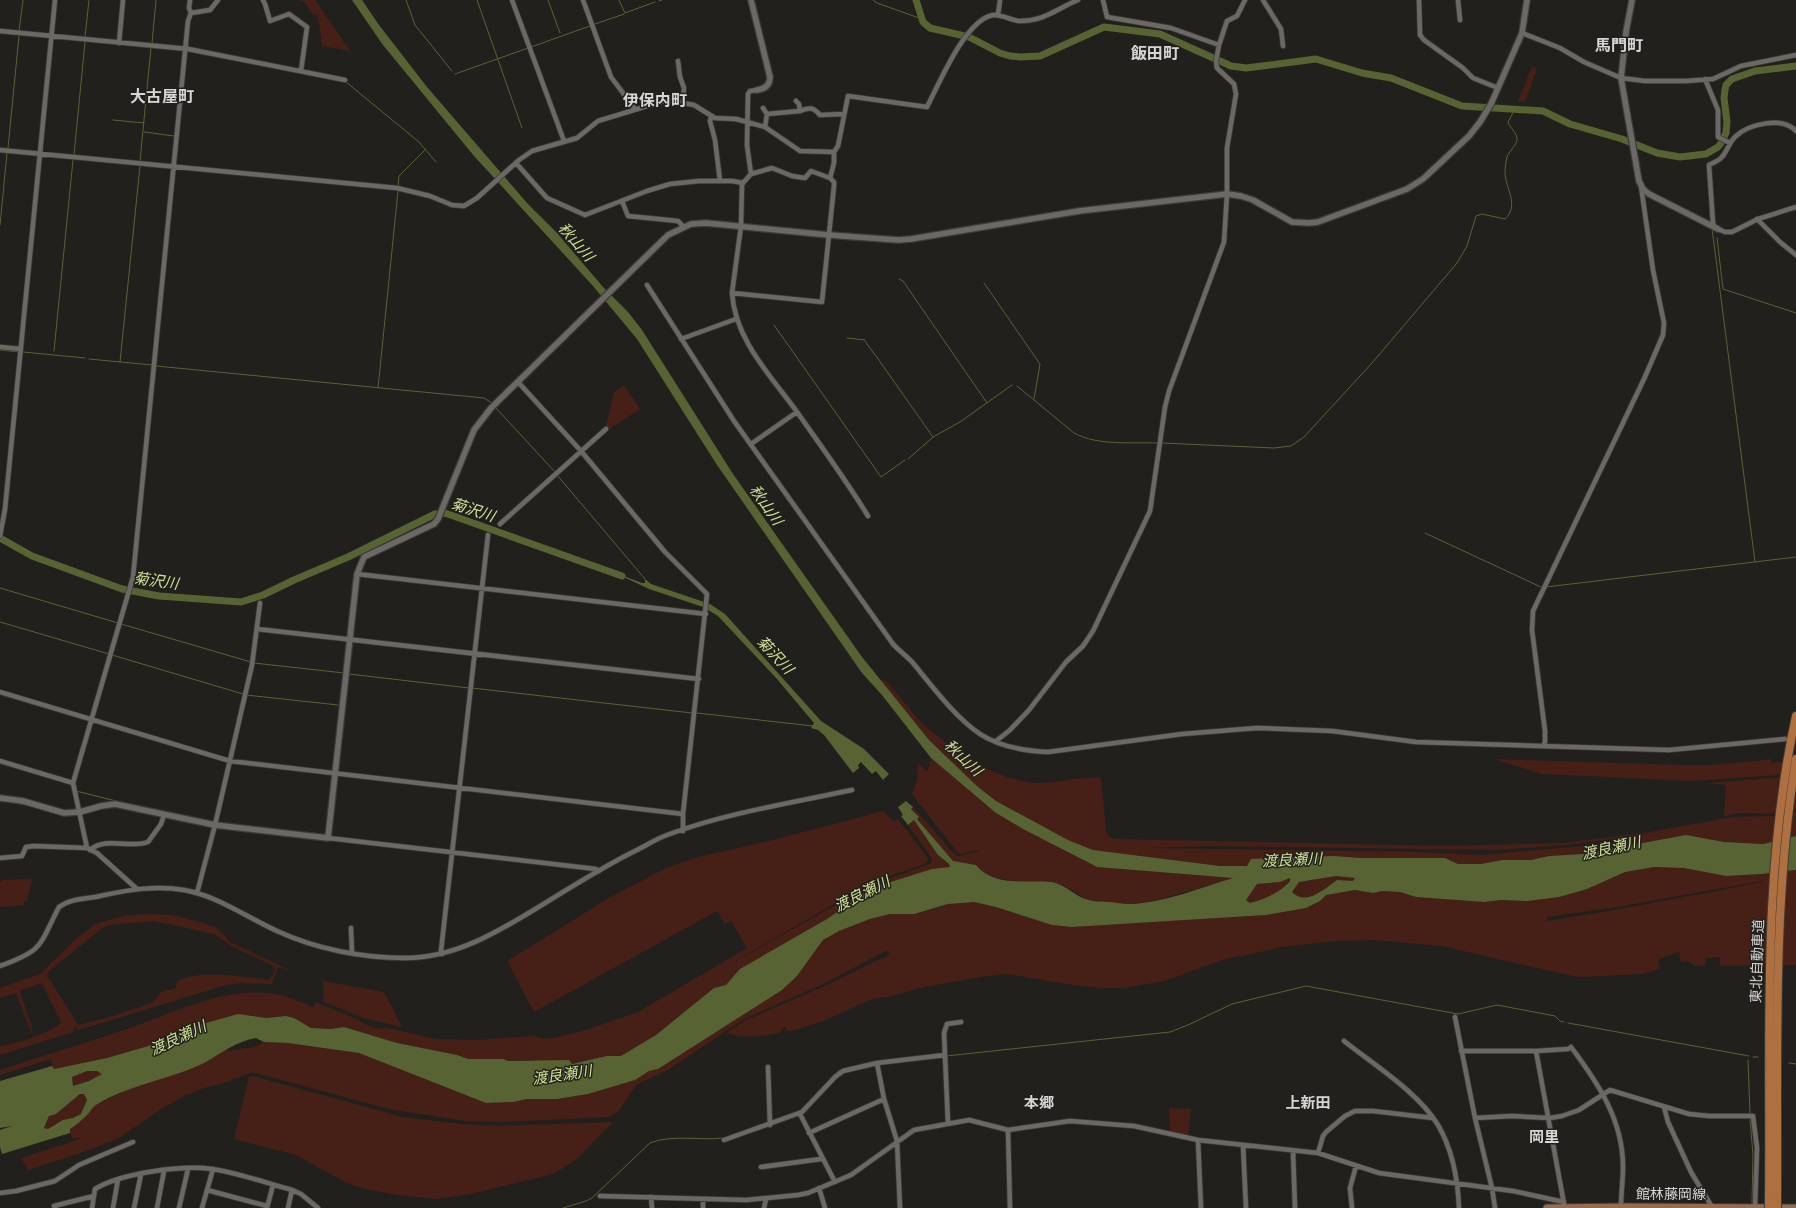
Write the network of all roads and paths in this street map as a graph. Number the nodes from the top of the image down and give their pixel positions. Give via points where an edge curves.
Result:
1 (55, 0) edge
2 (123, 0) edge
3 (190, 0) edge
4 (218, 0) edge
5 (263, 0) edge
6 (512, 0) edge
7 (583, 0) edge
8 (751, 0) edge
9 (1000, 0) edge
10 (1078, 0) edge
11 (1103, 0) edge
12 (1245, 0) edge
13 (1264, 0) edge
14 (1419, 0) edge
15 (1458, 0) edge
16 (1527, 0) edge
17 (1632, 0) edge
18 (191, 13) junction
19 (998, 15) junction
20 (1460, 20) dead end
21 (0, 32) edge
22 (1522, 33) junction
23 (52, 36) junction
24 (118, 43) junction
25 (1219, 45) junction
26 (1283, 46) dead end
27 (185, 49) junction
28 (1796, 55) edge
29 (678, 61) dead end
30 (301, 72) junction
31 (1621, 78) junction
32 (1705, 79) junction
33 (345, 80) dead end
34 (1498, 88) junction
35 (757, 90) joint
36 (796, 101) dead end
37 (683, 102) junction
38 (635, 108) junction
39 (763, 108) dead end
40 (800, 111) junction
41 (767, 114) junction
42 (843, 114) junction
43 (711, 117) junction
44 (748, 121) junction
45 (765, 127) junction
46 (1796, 131) edge
47 (564, 141) junction
48 (1728, 143) junction
49 (0, 150) edge
50 (834, 152) junction
51 (40, 154) junction
52 (515, 164) junction
53 (174, 167) junction
54 (751, 174) junction
55 (830, 178) junction
56 (720, 181) junction
57 (743, 183) junction
58 (1641, 186) junction
59 (1227, 194) junction
60 (622, 201) junction
61 (1796, 207) edge
62 (1757, 219) junction
63 (684, 226) junction
64 (741, 226) junction
65 (1717, 229) junction
66 (829, 235) junction
67 (1796, 255) edge
68 (647, 285) dead end
69 (732, 293) junction
70 (736, 319) junction
71 (682, 339) junction
72 (0, 347) edge
73 (21, 349) junction
74 (518, 382) junction
75 (797, 412) junction
76 (606, 429) dead end
77 (751, 444) junction
78 (581, 451) junction
79 (868, 516) dead end
80 (500, 524) dead end
81 (1, 534) edge
82 (488, 535) dead end
83 (357, 574) junction
84 (482, 589) junction
85 (260, 603) dead end
86 (706, 613) junction
87 (257, 629) junction
88 (350, 640) junction
89 (475, 654) junction
90 (699, 679) junction
91 (0, 692) edge
92 (1796, 716) edge
93 (91, 719) junction
94 (1785, 739) dead end
95 (996, 741) junction
96 (1543, 746) junction
97 (1792, 758) edge
98 (0, 761) edge
99 (230, 761) junction
100 (334, 773) junction
101 (73, 783) junction
102 (459, 788) junction
103 (852, 790) dead end
104 (0, 798) edge
105 (80, 812) junction
106 (683, 814) junction
107 (164, 815) junction
108 (215, 825) junction
109 (683, 831) junction
110 (328, 838) junction
111 (89, 849) junction
112 (452, 853) junction
113 (0, 858) edge
114 (599, 871) junction
115 (137, 889) junction
116 (197, 893) junction
117 (351, 928) dead end
118 (352, 953) junction
119 (442, 954) junction
120 (0, 966) edge
121 (1455, 1016) dead end
122 (961, 1022) dead end
123 (1344, 1041) dead end
124 (1461, 1051) junction
125 (1536, 1052) junction
126 (945, 1055) junction
127 (877, 1063) junction
128 (768, 1067) dead end
129 (1603, 1093) junction
130 (884, 1099) junction
131 (1664, 1107) junction
132 (800, 1114) junction
133 (1433, 1118) junction
134 (1475, 1118) junction
135 (1550, 1118) junction
136 (948, 1123) junction
137 (770, 1124) junction
138 (1008, 1130) junction
139 (808, 1134) junction
140 (724, 1140) dead end
141 (1198, 1140) junction
142 (897, 1141) junction
143 (133, 1142) dead end
144 (1243, 1145) junction
145 (1292, 1151) junction
146 (1318, 1153) junction
147 (822, 1159) junction
148 (1356, 1166) junction
149 (761, 1167) dead end
150 (188, 1169) junction
151 (213, 1169) junction
152 (164, 1171) junction
153 (141, 1174) junction
154 (118, 1179) junction
155 (834, 1182) junction
156 (273, 1185) junction
157 (1458, 1185) junction
158 (820, 1188) junction
159 (1492, 1188) junction
160 (207, 1190) junction
161 (292, 1190) junction
162 (0, 1193) edge
163 (94, 1196) junction
164 (600, 1196) dead end
165 (651, 1197) junction
166 (766, 1199) junction
167 (703, 1200) junction
168 (311, 1203) junction
169 (1564, 1205) edge
170 (1773, 1205) edge
171 (1712, 1206) junction
172 (267, 1207) edge
173 (1620, 1207) junction
174 (55, 1208) edge
175 (92, 1208) edge
176 (113, 1208) edge
177 (134, 1208) edge
178 (157, 1208) edge
179 (179, 1208) edge
180 (202, 1208) edge
181 (288, 1208) edge
182 (308, 1208) edge
183 (318, 1208) edge
184 (652, 1208) edge
185 (703, 1208) edge
186 (764, 1208) edge
187 (825, 1208) edge
188 (900, 1208) edge
189 (1010, 1208) edge
190 (1201, 1208) edge
191 (1246, 1208) edge
192 (1295, 1208) edge
193 (1352, 1208) edge
194 (1459, 1208) edge
195 (1495, 1208) edge
196 (1547, 1208) edge
197 (1755, 1208) edge
198 (1796, 1208) edge

1 - 23 street
2 - 24 street
3 - 18 street
4 - 18 street via 210,10
5 - 30 street via 270,21 289,14 307,27
6 - 47 street
7 - 38 street via 611,77
8 - 35 street via 770,77 768,85
9 - 19 street
10 - 19 street via 1038,20 1014,20
11 - 25 street via 1107,17 1172,28
12 - 25 street via 1237,16 1227,21
13 - 26 street via 1281,29
14 - 34 street via 1420,35 1424,40 1473,78
15 - 20 street
16 - 22 street
17 - 31 street
18 - 27 street
19 - 42 street via 983,19 964,38 927,107 848,96
21 - 23 street
22 - 31 street via 1560,48
22 - 34 street
23 - 24 street
23 - 51 street
24 - 27 street
25 - 59 street via 1216,65 1234,84 1236,94 1227,148
27 - 30 street
27 - 53 street
28 - 32 street via 1741,66 1717,78
29 - 37 street via 684,88
30 - 33 street
31 - 32 street via 1645,81
31 - 58 street
32 - 48 street via 1718,110 1718,137
34 - 59 street via 1480,122 1469,136 1423,179 1407,189 1337,216 1309,223 1292,222 1254,200
35 - 44 street via 748,94
36 - 40 street
37 - 38 street via 667,100
37 - 43 street via 697,107
38 - 47 street via 598,121 580,137
39 - 41 street
40 - 41 street
40 - 42 street via 808,108 814,109 820,115
41 - 45 street
42 - 50 street via 838,146
43 - 44 street
43 - 56 street
44 - 45 street
44 - 54 street via 747,145
45 - 50 street via 800,151
46 - 48 street via 1784,123 1763,124 1742,131
47 - 52 street via 537,149
48 - 65 street via 1721,158 1710,165 1713,223
49 - 51 street
50 - 55 street
51 - 53 street
51 - 73 street
52 - 53 street via 469,204 456,206 410,190
52 - 60 street via 546,198 581,214 585,215
53 - 93 street via 131,584
54 - 55 street via 772,168 792,176 805,178 811,171
54 - 57 street
55 - 66 street via 834,186
56 - 57 street
56 - 60 street via 670,184
57 - 64 street
58 - 65 street via 1649,194
58 - 96 street via 1664,324 1663,335 1533,611 1532,630 1545,731
59 - 66 street via 1079,210 911,239
59 - 95 street via 1223,247 1165,407 1150,511 1093,631 1083,646 1066,662 1029,710
60 - 63 street via 628,216 678,221
61 - 62 street
62 - 65 street via 1732,232
62 - 67 street
63 - 64 street via 698,223
63 - 74 street via 668,235
64 - 66 street
64 - 69 street
66 - 69 street via 822,302
68 - 71 street
69 - 70 street
70 - 71 street
70 - 75 street via 740,331 761,364
71 - 77 street via 716,395
72 - 73 street
73 - 81 street
74 - 78 street
74 - 83 street via 491,408 474,430 434,524 364,557
75 - 77 street
75 - 79 street
76 - 78 street
77 - 95 street via 896,647 964,720 981,734
78 - 80 street
78 - 86 street via 665,552 704,590 707,598
82 - 84 street
83 - 84 street
83 - 88 street
84 - 86 street
84 - 89 street
85 - 87 street
86 - 90 street
87 - 88 street
87 - 99 street via 252,665
88 - 89 street
88 - 100 street
89 - 90 street
89 - 102 street
90 - 106 street
91 - 93 street
92 - 97 highway, 東北自動車道
93 - 99 street
93 - 101 street
94 - 96 street via 1669,750
95 - 96 street via 1016,748 1048,752 1182,734 1257,728 1332,730 1416,742
97 - 170 highway, 東北自動車道 via 1778,829 1771,921 1774,980
98 - 101 street
99 - 100 street
99 - 108 street
100 - 102 street
100 - 110 street
101 - 105 street
102 - 106 street
102 - 112 street
103 - 109 street via 756,811
104 - 105 street via 23,801 64,813
105 - 107 street via 115,804
105 - 111 street
106 - 109 street
107 - 108 street
107 - 111 street via 161,824 148,842 133,845 105,844
108 - 110 street
108 - 116 street
109 - 114 street via 660,839
110 - 112 street
111 - 113 street via 34,846 26,847 22,856
111 - 115 street
112 - 114 street
112 - 119 street
114 - 119 street via 499,931 465,947
115 - 116 street via 183,890
115 - 120 street via 62,904 39,946 26,955
116 - 118 street via 299,940
117 - 118 street
118 - 119 street via 404,958
121 - 124 street
122 - 126 street via 947,1024 944,1033
123 - 133 street via 1403,1087
124 - 125 street
124 - 134 street
125 - 129 street via 1571,1047
125 - 135 street
126 - 127 street
126 - 136 street
127 - 130 street
127 - 132 street via 841,1072
128 - 137 street
129 - 131 street via 1610,1090
129 - 135 street via 1574,1113
129 - 173 street via 1620,1136 1623,1165
130 - 139 street
130 - 142 street
131 - 171 street via 1668,1122 1691,1172
131 - 197 street via 1702,1116 1753,1116 1757,1148
132 - 137 street
132 - 139 street
133 - 146 street via 1355,1111 1326,1132
133 - 157 street via 1443,1136
134 - 135 street
134 - 159 street
135 - 169 street
136 - 138 street via 973,1120
136 - 142 street via 914,1130
137 - 140 street
138 - 141 street via 1074,1121 1134,1126
138 - 189 street
139 - 147 street
141 - 144 street
141 - 190 street
142 - 155 street via 861,1168
142 - 188 street
143 - 162 street via 79,1165 54,1181
144 - 145 street
144 - 191 street
145 - 146 street
145 - 192 street
146 - 148 street
147 - 149 street
147 - 155 street
148 - 157 street via 1378,1173
148 - 193 street via 1350,1188
150 - 151 street
150 - 152 street
150 - 179 street
151 - 156 street
151 - 160 street
152 - 153 street
152 - 178 street
153 - 154 street
153 - 177 street
154 - 163 street via 96,1188
154 - 176 street
155 - 158 street
156 - 161 street
156 - 172 street
157 - 159 street
157 - 194 street
158 - 166 street via 804,1194
158 - 187 street
159 - 169 street
159 - 195 street
160 - 172 street
160 - 180 street
161 - 168 street
161 - 181 street
163 - 174 street via 54,1206
163 - 175 street
164 - 165 street
165 - 167 street
165 - 184 street
166 - 167 street
166 - 186 street
167 - 185 street
168 - 182 street
168 - 183 street
169 - 173 main road, 館林藤岡線
169 - 196 main road, 館林藤岡線
171 - 173 main road, 館林藤岡線
171 - 197 main road, 館林藤岡線
197 - 198 main road, 館林藤岡線

